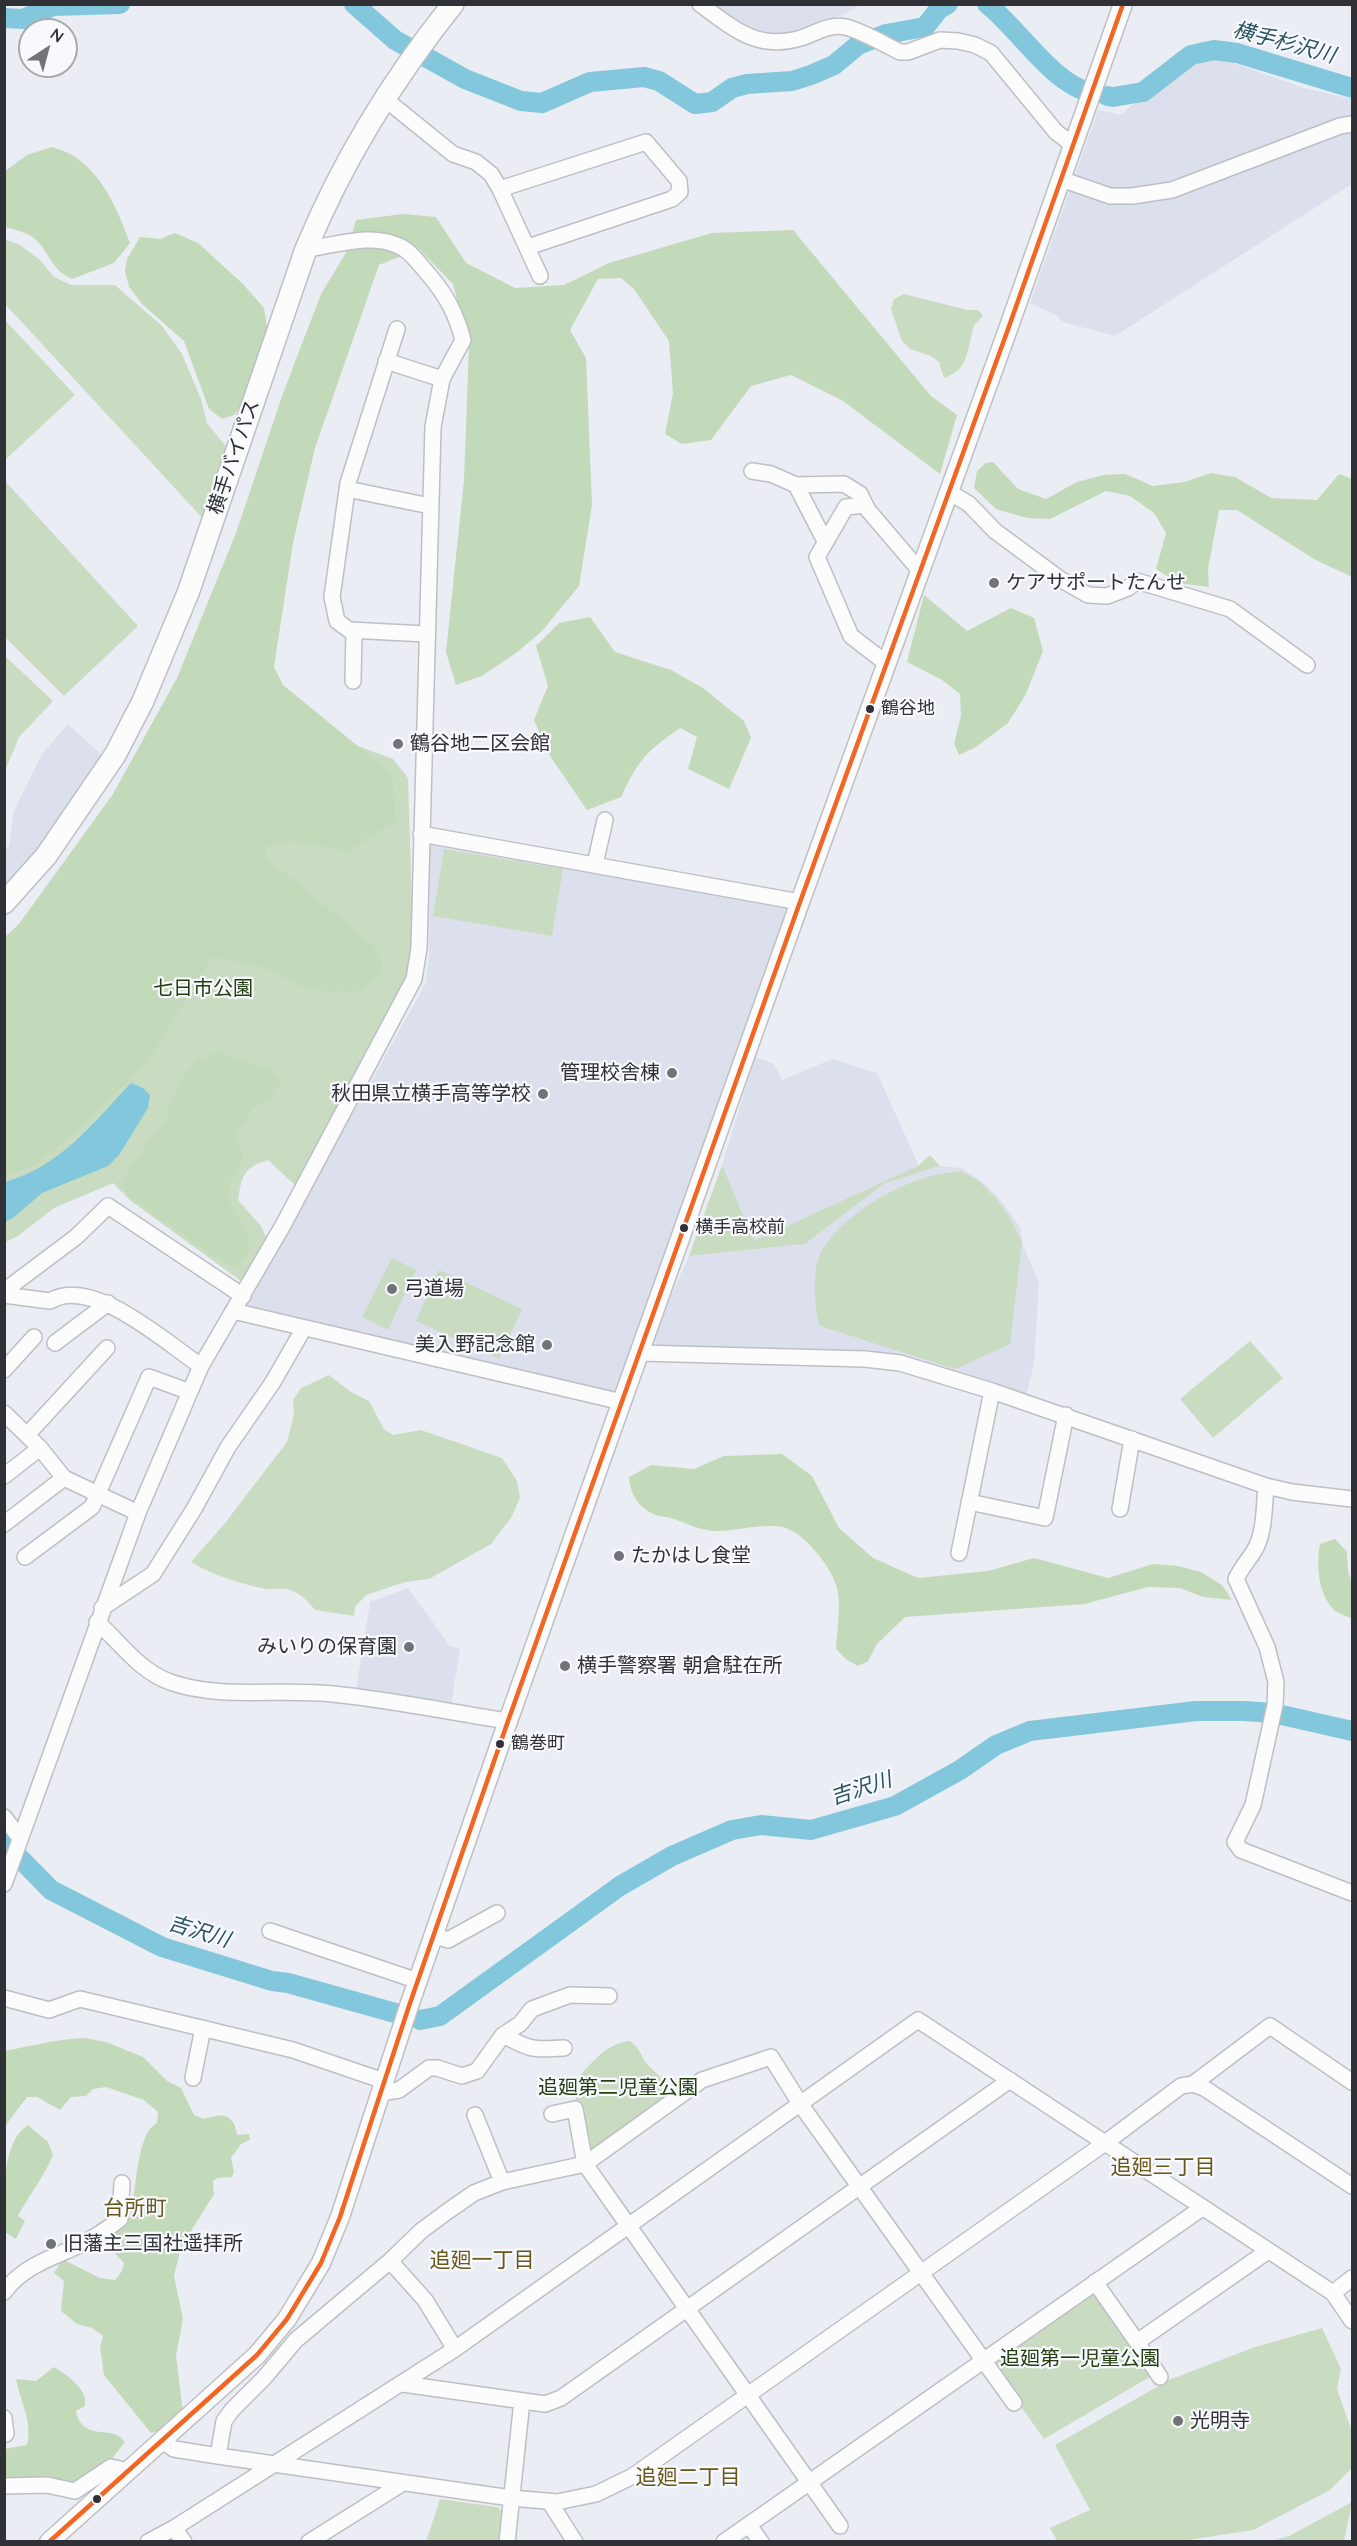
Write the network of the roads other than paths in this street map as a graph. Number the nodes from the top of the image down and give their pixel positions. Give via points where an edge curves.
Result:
1 (453, 4) edge
2 (699, 4) edge
3 (1123, 4) edge
4 (385, 99) junction
5 (1353, 124) edge
6 (1072, 145) junction
7 (1060, 179) junction
8 (500, 189) junction
9 (528, 247) junction
10 (306, 249) junction
11 (540, 276) dead end
12 (397, 329) dead end
13 (387, 361) junction
14 (442, 379) junction
15 (752, 471) dead end
16 (796, 485) junction
17 (347, 489) junction
18 (949, 492) junction
19 (865, 504) junction
20 (430, 506) junction
21 (825, 541) junction
22 (920, 571) junction
23 (354, 630) junction
24 (426, 634) junction
25 (886, 663) junction
26 (1307, 665) dead end
27 (352, 681) dead end
28 (605, 820) dead end
29 (421, 834) junction
30 (595, 864) junction
31 (800, 902) junction
32 (4, 903) edge
33 (4, 1293) edge
34 (243, 1296) junction
35 (108, 1303) junction
36 (233, 1311) junction
37 (304, 1328) junction
38 (34, 1337) dead end
39 (55, 1343) dead end
40 (107, 1348) dead end
41 (639, 1353) junction
42 (201, 1366) junction
43 (4, 1370) edge
44 (992, 1391) junction
45 (190, 1392) junction
46 (622, 1402) junction
47 (1066, 1415) junction
48 (6, 1418) edge
49 (27, 1435) junction
50 (1132, 1439) junction
51 (40, 1448) junction
52 (4, 1476) edge
53 (64, 1478) junction
54 (1266, 1486) junction
55 (98, 1494) junction
56 (1353, 1499) edge
57 (969, 1502) junction
58 (1120, 1509) dead end
59 (138, 1513) junction
60 (4, 1524) edge
61 (959, 1552) dead end
62 (25, 1557) dead end
63 (99, 1615) junction
64 (508, 1721) junction
65 (4, 1817) edge
66 (21, 1838) junction
67 (4, 1884) edge
68 (1353, 1893) edge
69 (497, 1913) dead end
70 (270, 1931) dead end
71 (434, 1935) junction
72 (418, 1981) junction
73 (609, 1996) dead end
74 (4, 1998) edge
75 (203, 2028) junction
76 (502, 2034) junction
77 (564, 2048) dead end
78 (193, 2078) dead end
79 (1010, 2080) junction
80 (1353, 2082) edge
81 (1193, 2084) junction
82 (382, 2087) junction
83 (801, 2105) junction
84 (552, 2114) dead end
85 (475, 2115) dead end
86 (1105, 2143) junction
87 (585, 2164) junction
88 (502, 2182) junction
89 (122, 2183) dead end
90 (1353, 2186) edge
91 (860, 2188) junction
92 (1202, 2208) junction
93 (630, 2225) junction
94 (1268, 2251) junction
95 (390, 2261) junction
96 (922, 2272) junction
97 (1353, 2278) edge
98 (1095, 2282) junction
99 (4, 2292) edge
100 (1333, 2293) junction
101 (686, 2309) junction
102 (1353, 2321) edge
103 (1137, 2342) junction
104 (455, 2349) junction
105 (983, 2359) junction
106 (1160, 2378) dead end
107 (403, 2384) junction
108 (749, 2395) junction
109 (522, 2401) junction
110 (1014, 2403) dead end
111 (4, 2418) edge
112 (6, 2434) dead end
113 (160, 2440) junction
114 (218, 2456) junction
115 (272, 2464) junction
116 (127, 2471) junction
117 (810, 2482) junction
118 (403, 2483) junction
119 (4, 2487) edge
120 (512, 2498) junction
121 (549, 2501) junction
122 (748, 2525) junction
123 (840, 2526) dead end
124 (174, 2528) junction
125 (49, 2541) edge
126 (148, 2541) edge
127 (184, 2541) edge
128 (309, 2541) edge
129 (507, 2541) edge
130 (575, 2541) edge
131 (724, 2541) edge
132 (761, 2541) edge

1 - 4 highway, 横手バイパス
2 - 6 street via 738,32 764,42 787,43 834,26 847,27 900,52 940,40 975,45 991,53 1056,132
3 - 6 main road
4 - 8 street via 453,153 476,162 491,174
4 - 10 highway, 横手バイパス via 356,144
5 - 7 street via 1172,190 1110,196
6 - 7 main road
7 - 18 main road
8 - 9 street
8 - 9 street via 646,142 679,181 680,192 672,199
9 - 11 street
10 - 14 street via 348,241 383,242 399,246 415,258 444,292 457,316 463,340
10 - 32 highway, 横手バイパス via 188,593 143,701 115,754 46,856
12 - 13 street
13 - 14 street
13 - 17 street
14 - 20 street via 433,427
15 - 16 street
16 - 19 street via 843,484 860,494
16 - 21 street
17 - 20 street
17 - 23 street via 332,597 338,621
18 - 22 main road
18 - 26 street via 969,504 995,531 1088,595 1107,596 1137,581 1230,609
19 - 21 street via 846,507
19 - 22 street
20 - 24 street
21 - 25 street via 817,557 851,636
22 - 25 main road
23 - 24 street
23 - 27 street
24 - 29 street
25 - 31 main road
28 - 30 street
29 - 30 street
29 - 34 street via 419,948 414,979
30 - 31 street
31 - 41 main road
33 - 34 street via 76,1237 108,1206
33 - 35 street via 50,1301 61,1294
34 - 36 street
35 - 39 street
35 - 42 street
36 - 37 street
36 - 42 street
37 - 46 street
37 - 63 street via 153,1574
38 - 43 street
40 - 49 street
41 - 44 street via 865,1359 900,1363
41 - 46 main road
42 - 45 street
44 - 47 street
44 - 57 street
45 - 55 street via 149,1377
45 - 59 street
46 - 64 main road
47 - 50 street
47 - 57 street via 1045,1518
48 - 49 street
49 - 51 street
50 - 54 street
50 - 58 street
51 - 52 street
51 - 53 street
53 - 55 street
53 - 60 street
54 - 56 street
54 - 68 street via 1260,1536 1236,1579 1272,1662 1275,1705 1253,1805 1235,1842 1241,1850
55 - 59 street
55 - 62 street via 92,1507
57 - 61 street
59 - 63 street
63 - 64 street via 131,1657 170,1682 209,1690 331,1694
63 - 66 street
64 - 71 main road
65 - 66 street
66 - 67 street
69 - 71 street via 448,1940
70 - 72 street
71 - 72 main road
72 - 82 main road
73 - 76 street via 570,1995 532,2009 520,2024
74 - 75 street via 49,2010 80,1999
75 - 78 street
75 - 82 street via 293,2050
76 - 77 street via 536,2050
76 - 82 street via 477,2072 462,2076 429,2068 399,2090
79 - 83 street via 918,2020
79 - 86 street
79 - 91 street
80 - 81 street via 1270,2026
81 - 86 street via 1181,2086
81 - 90 street
82 - 113 main road via 321,2263 286,2319 258,2355
83 - 87 street via 771,2057 702,2080
83 - 91 street
83 - 93 street
84 - 87 street via 575,2109
85 - 88 street
86 - 92 street
86 - 96 street
87 - 88 street
87 - 93 street
88 - 95 street via 474,2193 448,2211
89 - 99 street via 120,2219 14,2278
91 - 96 street
91 - 101 street
92 - 94 street
92 - 98 street
93 - 101 street
93 - 104 street
94 - 100 street
94 - 103 street
95 - 104 street via 425,2300
95 - 114 street via 296,2340 231,2410 224,2421
96 - 105 street
96 - 108 street
97 - 100 street
98 - 103 street
98 - 105 street
100 - 102 street
101 - 108 street
101 - 109 street via 561,2398 545,2404
103 - 106 street
104 - 107 street
105 - 110 street
105 - 117 street
107 - 109 street
107 - 115 street
108 - 117 street
108 - 121 street via 633,2476 596,2494
109 - 120 street
111 - 112 street
113 - 114 street via 174,2449
113 - 116 main road
114 - 115 street
115 - 118 street
115 - 124 street
116 - 119 street via 111,2466 75,2491 47,2486
116 - 125 main road
117 - 122 street
117 - 123 street
118 - 120 street
118 - 128 street
120 - 121 street
120 - 129 street
121 - 130 street
122 - 131 street
122 - 132 street
124 - 126 street
124 - 127 street

